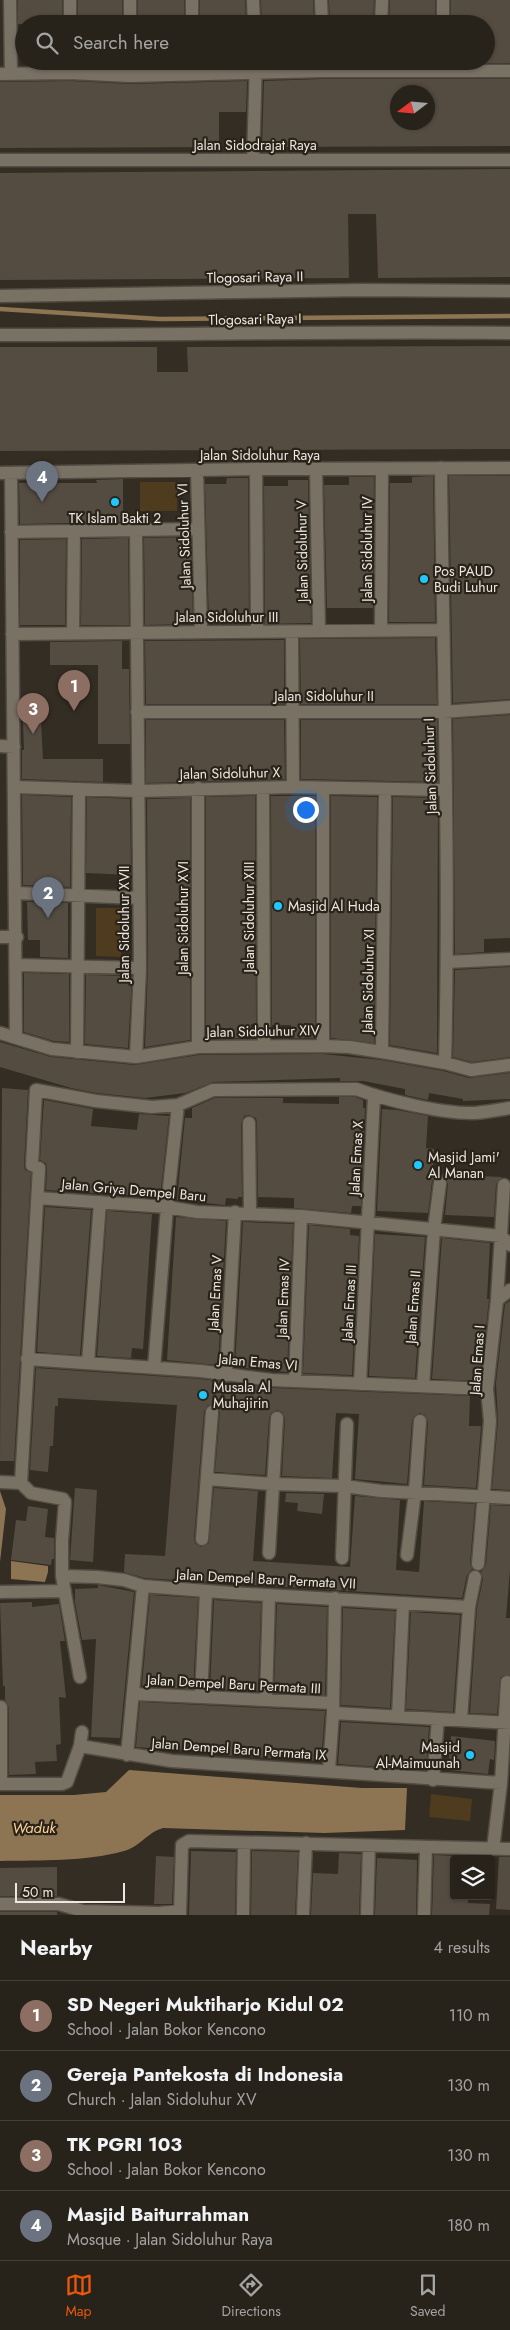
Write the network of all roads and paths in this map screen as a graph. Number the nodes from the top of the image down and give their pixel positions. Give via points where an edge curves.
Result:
1 (10, 0) edge
2 (70, 0) edge
3 (130, 0) edge
4 (192, 0) edge
5 (253, 0) edge
6 (321, 0) edge
7 (382, 0) edge
8 (443, 0) edge
9 (70, 15) edge
10 (130, 15) edge
11 (192, 15) edge
12 (254, 15) edge
13 (322, 15) edge
14 (381, 15) edge
15 (443, 15) edge
16 (42, 70) edge
17 (90, 70) edge
18 (130, 70) edge
19 (193, 70) edge
20 (235, 70) edge
21 (256, 70) edge
22 (495, 70) edge
23 (510, 71) edge
24 (5, 74) edge
25 (193, 74) junction
26 (130, 76) junction
27 (0, 160) edge
28 (253, 160) junction
29 (510, 160) edge
30 (510, 290) edge
31 (0, 296) edge
32 (510, 333) edge
33 (0, 335) edge
34 (441, 468) junction
35 (510, 468) edge
36 (256, 469) junction
37 (382, 469) junction
38 (197, 470) junction
39 (316, 470) junction
40 (5, 473) edge
41 (198, 529) junction
42 (74, 530) junction
43 (136, 530) junction
44 (11, 532) junction
45 (381, 629) junction
46 (257, 630) junction
47 (442, 630) junction
48 (201, 631) junction
49 (318, 631) junction
50 (292, 632) junction
51 (73, 633) junction
52 (137, 633) junction
53 (12, 634) junction
54 (510, 707) edge
55 (292, 711) junction
56 (137, 712) junction
57 (444, 712) junction
58 (0, 746) edge
59 (14, 747) junction
60 (14, 787) junction
61 (293, 787) junction
62 (198, 788) junction
63 (263, 788) junction
64 (323, 788) junction
65 (80, 789) junction
66 (385, 790) junction
67 (446, 790) junction
68 (138, 791) junction
69 (16, 893) junction
70 (80, 896) junction
71 (139, 898) junction
72 (0, 937) edge
73 (16, 937) junction
74 (510, 959) edge
75 (447, 962) junction
76 (16, 964) junction
77 (78, 966) junction
78 (140, 968) junction
79 (0, 1033) edge
80 (16, 1037) junction
81 (264, 1046) junction
82 (323, 1046) junction
83 (198, 1047) junction
84 (77, 1052) junction
85 (382, 1052) junction
86 (136, 1057) junction
87 (445, 1063) junction
88 (510, 1065) edge
89 (374, 1096) junction
90 (178, 1105) junction
91 (510, 1108) edge
92 (249, 1123) dead end
93 (440, 1182) dead end
94 (504, 1185) dead end
95 (38, 1198) junction
96 (100, 1202) junction
97 (167, 1207) junction
98 (234, 1212) junction
99 (250, 1214) junction
100 (301, 1216) junction
101 (368, 1223) junction
102 (434, 1230) junction
103 (506, 1240) edge
104 (510, 1290) edge
105 (497, 1300) junction
106 (27, 1358) junction
107 (88, 1363) junction
108 (154, 1368) junction
109 (226, 1375) junction
110 (294, 1381) junction
111 (360, 1384) junction
112 (423, 1386) junction
113 (487, 1389) junction
114 (212, 1412) dead end
115 (277, 1418) dead end
116 (420, 1421) dead end
117 (348, 1424) dead end
118 (207, 1479) junction
119 (0, 1482) edge
120 (21, 1483) junction
121 (272, 1484) junction
122 (344, 1486) junction
123 (415, 1492) junction
124 (484, 1495) junction
125 (510, 1498) edge
126 (202, 1539) dead end
127 (269, 1552) dead end
128 (407, 1555) dead end
129 (342, 1558) dead end
130 (478, 1564) dead end
131 (62, 1576) junction
132 (475, 1577) dead end
133 (142, 1586) junction
134 (59, 1591) junction
135 (206, 1591) junction
136 (0, 1592) edge
137 (269, 1595) junction
138 (335, 1598) junction
139 (403, 1603) junction
140 (469, 1607) junction
141 (80, 1677) dead end
142 (507, 1682) dead end
143 (134, 1694) junction
144 (201, 1697) junction
145 (266, 1700) junction
146 (1, 1708) edge
147 (333, 1708) junction
148 (398, 1716) junction
149 (438, 1719) junction
150 (461, 1719) junction
151 (508, 1723) edge
152 (82, 1732) dead end
153 (80, 1746) junction
154 (128, 1755) junction
155 (329, 1770) junction
156 (433, 1780) junction
157 (1, 1784) edge
158 (501, 1784) junction
159 (244, 1843) junction
160 (306, 1843) junction
161 (369, 1846) junction
162 (426, 1847) junction
163 (493, 1849) junction
164 (510, 1849) edge
165 (0, 1904) edge
166 (115, 1913) edge
167 (180, 1913) edge
168 (243, 1915) edge
169 (303, 1915) edge
170 (367, 1915) edge
171 (424, 1915) edge

1 - 24 street
2 - 9 street
3 - 10 street
4 - 11 street
5 - 12 street
6 - 13 street
7 - 14 street
8 - 15 street
16 - 24 street
17 - 26 street
18 - 26 street
19 - 25 street
20 - 25 street
21 - 28 street
22 - 23 street
25 - 26 street
27 - 28 street, Jalan Sidodrajat Raya
28 - 29 street, Jalan Sidodrajat Raya
30 - 31 street, Tlogosari Raya II
32 - 33 street, Tlogosari Raya I
34 - 35 street, Jalan Sidoluhur Raya
34 - 37 street, Jalan Sidoluhur Raya
34 - 47 street, Jalan Sidoluhur I
36 - 38 street, Jalan Sidoluhur Raya
36 - 39 street, Jalan Sidoluhur Raya
36 - 46 street
37 - 39 street, Jalan Sidoluhur Raya
37 - 45 street, Jalan Sidoluhur IV
38 - 40 street, Jalan Sidoluhur Raya
38 - 41 street, Jalan Sidoluhur VI
39 - 49 street, Jalan Sidoluhur V
40 - 44 street
41 - 43 street
41 - 48 street, Jalan Sidoluhur VI
42 - 43 street
42 - 44 street
42 - 51 street
43 - 52 street, Jalan Sidoluhur XVII
44 - 53 street
45 - 47 street, Jalan Sidoluhur III
45 - 49 street, Jalan Sidoluhur III
46 - 48 street, Jalan Sidoluhur III
46 - 50 street, Jalan Sidoluhur III
47 - 57 street, Jalan Sidoluhur I
48 - 52 street, Jalan Sidoluhur III
49 - 50 street, Jalan Sidoluhur III
50 - 55 street
51 - 52 street, Jalan Sidoluhur III
51 - 53 street, Jalan Sidoluhur III
52 - 56 street, Jalan Sidoluhur XVII
53 - 59 street
54 - 57 street, Jalan Sidoluhur II
55 - 56 street, Jalan Sidoluhur II
55 - 57 street, Jalan Sidoluhur II
55 - 61 street
56 - 68 street, Jalan Sidoluhur XVII
57 - 67 street, Jalan Sidoluhur I
58 - 59 street
59 - 60 street
60 - 65 street, Jalan Sidoluhur X
60 - 69 street
61 - 63 street, Jalan Sidoluhur X
61 - 64 street, Jalan Sidoluhur X
62 - 63 street, Jalan Sidoluhur X
62 - 68 street, Jalan Sidoluhur X
62 - 83 street, Jalan Sidoluhur XVI
63 - 81 street, Jalan Sidoluhur XIII
64 - 66 street, Jalan Sidoluhur X
64 - 82 street
65 - 68 street, Jalan Sidoluhur X
65 - 70 street
66 - 67 street, Jalan Sidoluhur X
66 - 85 street, Jalan Sidoluhur XI
67 - 75 street, Jalan Sidoluhur I
68 - 71 street, Jalan Sidoluhur XVII
69 - 70 street
69 - 73 street
70 - 71 street
70 - 77 street
71 - 78 street, Jalan Sidoluhur XVII
72 - 73 street
73 - 76 street
74 - 75 street
75 - 87 street, Jalan Sidoluhur I
76 - 77 street
76 - 80 street
77 - 78 street
77 - 84 street
78 - 86 street, Jalan Sidoluhur XVII
79 - 80 street, Jalan Sidoluhur XIV
80 - 84 street, Jalan Sidoluhur XIV via 52,1049
81 - 82 street, Jalan Sidoluhur XIV
81 - 83 street, Jalan Sidoluhur XIV
82 - 85 street, Jalan Sidoluhur XIV
83 - 86 street, Jalan Sidoluhur XIV
84 - 86 street, Jalan Sidoluhur XIV
85 - 87 street, Jalan Sidoluhur XIV
87 - 88 street, Jalan Sidoluhur XIV via 471,1070
89 - 90 street via 356,1088 213,1090
89 - 91 street via 456,1112
89 - 101 street, Jalan Emas X
90 - 95 street via 152,1108 36,1090 32,1165 39,1168
90 - 97 street
92 - 99 street
93 - 102 street, Jalan Emas II
94 - 103 street, Jalan Emas I
95 - 96 street, Jalan Griya Dempel Baru
95 - 106 street
96 - 97 street, Jalan Griya Dempel Baru
96 - 107 street
97 - 98 street, Jalan Griya Dempel Baru via 197,1212
97 - 108 street
98 - 99 street, Jalan Griya Dempel Baru
98 - 109 street, Jalan Emas V
99 - 100 street, Jalan Griya Dempel Baru
100 - 101 street, Jalan Griya Dempel Baru
100 - 110 street, Jalan Emas IV
101 - 102 street, Jalan Griya Dempel Baru
101 - 111 street, Jalan Emas III
102 - 103 street, Jalan Griya Dempel Baru
102 - 112 street, Jalan Emas II
103 - 105 street, Jalan Emas I
104 - 105 street
105 - 113 street, Jalan Emas I
106 - 107 street, Jalan Emas VI
106 - 120 street
107 - 108 street, Jalan Emas VI
108 - 109 street, Jalan Emas VI
109 - 110 street, Jalan Emas VI
110 - 111 street, Jalan Emas VI
111 - 112 street, Jalan Emas VI
112 - 113 street, Jalan Emas VI
113 - 124 street, Jalan Emas I via 490,1421
114 - 118 street
115 - 121 street
116 - 123 street
117 - 122 street
118 - 121 street
118 - 126 street
119 - 120 street
120 - 131 street via 31,1494 65,1502
121 - 122 street
121 - 127 street
122 - 123 street
122 - 129 street
123 - 124 street
123 - 128 street
124 - 125 street
124 - 130 street, Jalan Emas I
131 - 133 street, Jalan Dempel Baru Permata VII via 124,1580
131 - 134 street
132 - 140 street
133 - 135 street, Jalan Dempel Baru Permata VII
133 - 143 street
134 - 136 street
134 - 141 street
135 - 137 street, Jalan Dempel Baru Permata VII
135 - 144 street
137 - 138 street, Jalan Dempel Baru Permata VII
137 - 145 street
138 - 139 street, Jalan Dempel Baru Permata VII
138 - 147 street, Jalan Dempel Baru Permata III
139 - 140 street, Jalan Dempel Baru Permata VII
139 - 148 street
140 - 150 street
142 - 151 street
143 - 144 street, Jalan Dempel Baru Permata III
143 - 154 street
144 - 145 street, Jalan Dempel Baru Permata III
145 - 147 street, Jalan Dempel Baru Permata III
146 - 157 street
147 - 148 street, Jalan Dempel Baru Permata III
147 - 155 street, Jalan Dempel Baru Permata III
148 - 149 street, Jalan Dempel Baru Permata III
149 - 150 street, Jalan Dempel Baru Permata III
149 - 156 street
150 - 151 street, Jalan Dempel Baru Permata III
151 - 158 street
152 - 153 street
153 - 154 street, Jalan Dempel Baru Permata IX
153 - 157 street via 68,1782
154 - 155 street, Jalan Dempel Baru Permata IX via 172,1761
155 - 156 street, Jalan Dempel Baru Permata IX
156 - 158 street, Jalan Dempel Baru Permata IX
158 - 163 street
159 - 160 street
159 - 167 street via 189,1841 182,1846
159 - 168 street
160 - 161 street
160 - 169 street
161 - 162 street
161 - 170 street
162 - 163 street
162 - 171 street
163 - 164 street
165 - 166 street via 44,1902 84,1911
166 - 167 street

